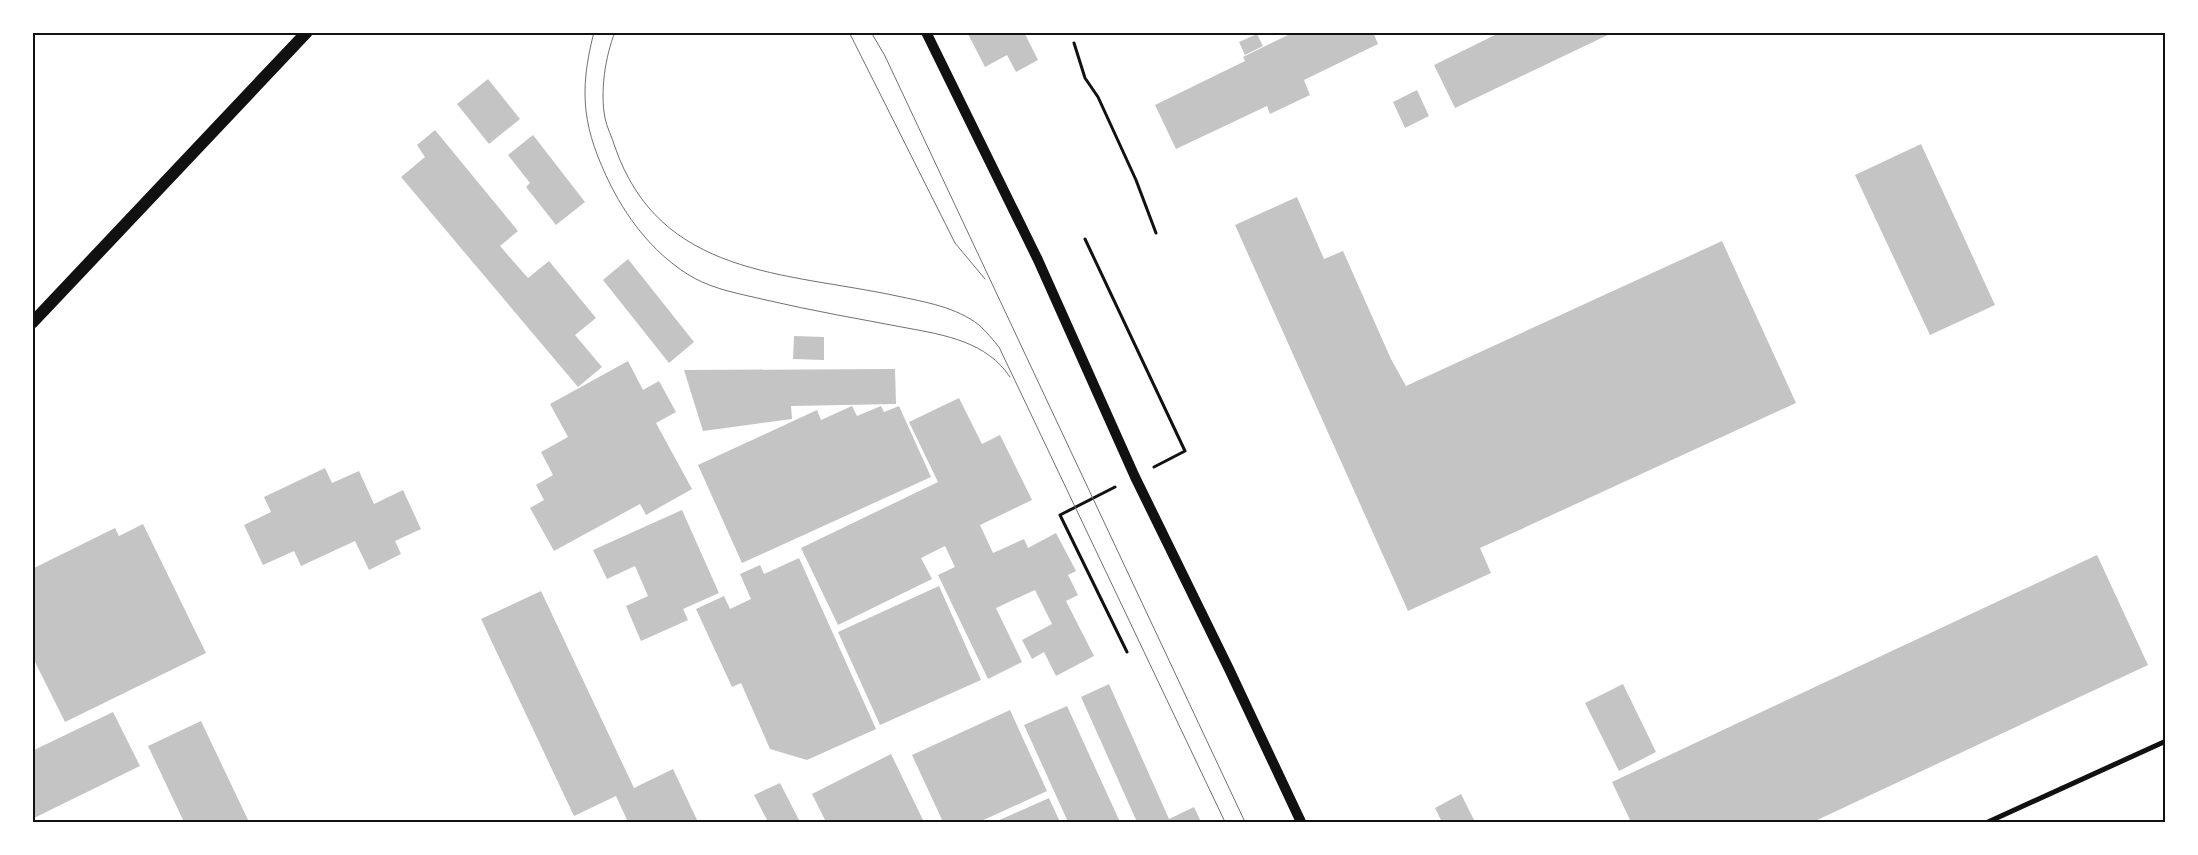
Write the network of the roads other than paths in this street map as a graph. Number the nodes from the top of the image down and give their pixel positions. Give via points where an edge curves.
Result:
1 (306, 32) edge
2 (926, 32) edge
3 (32, 323) edge
4 (2166, 741) edge
5 (1301, 822) edge
6 (1988, 822) edge

1 - 3 main road
2 - 5 main road via 1038,260 1135,477
4 - 6 street

